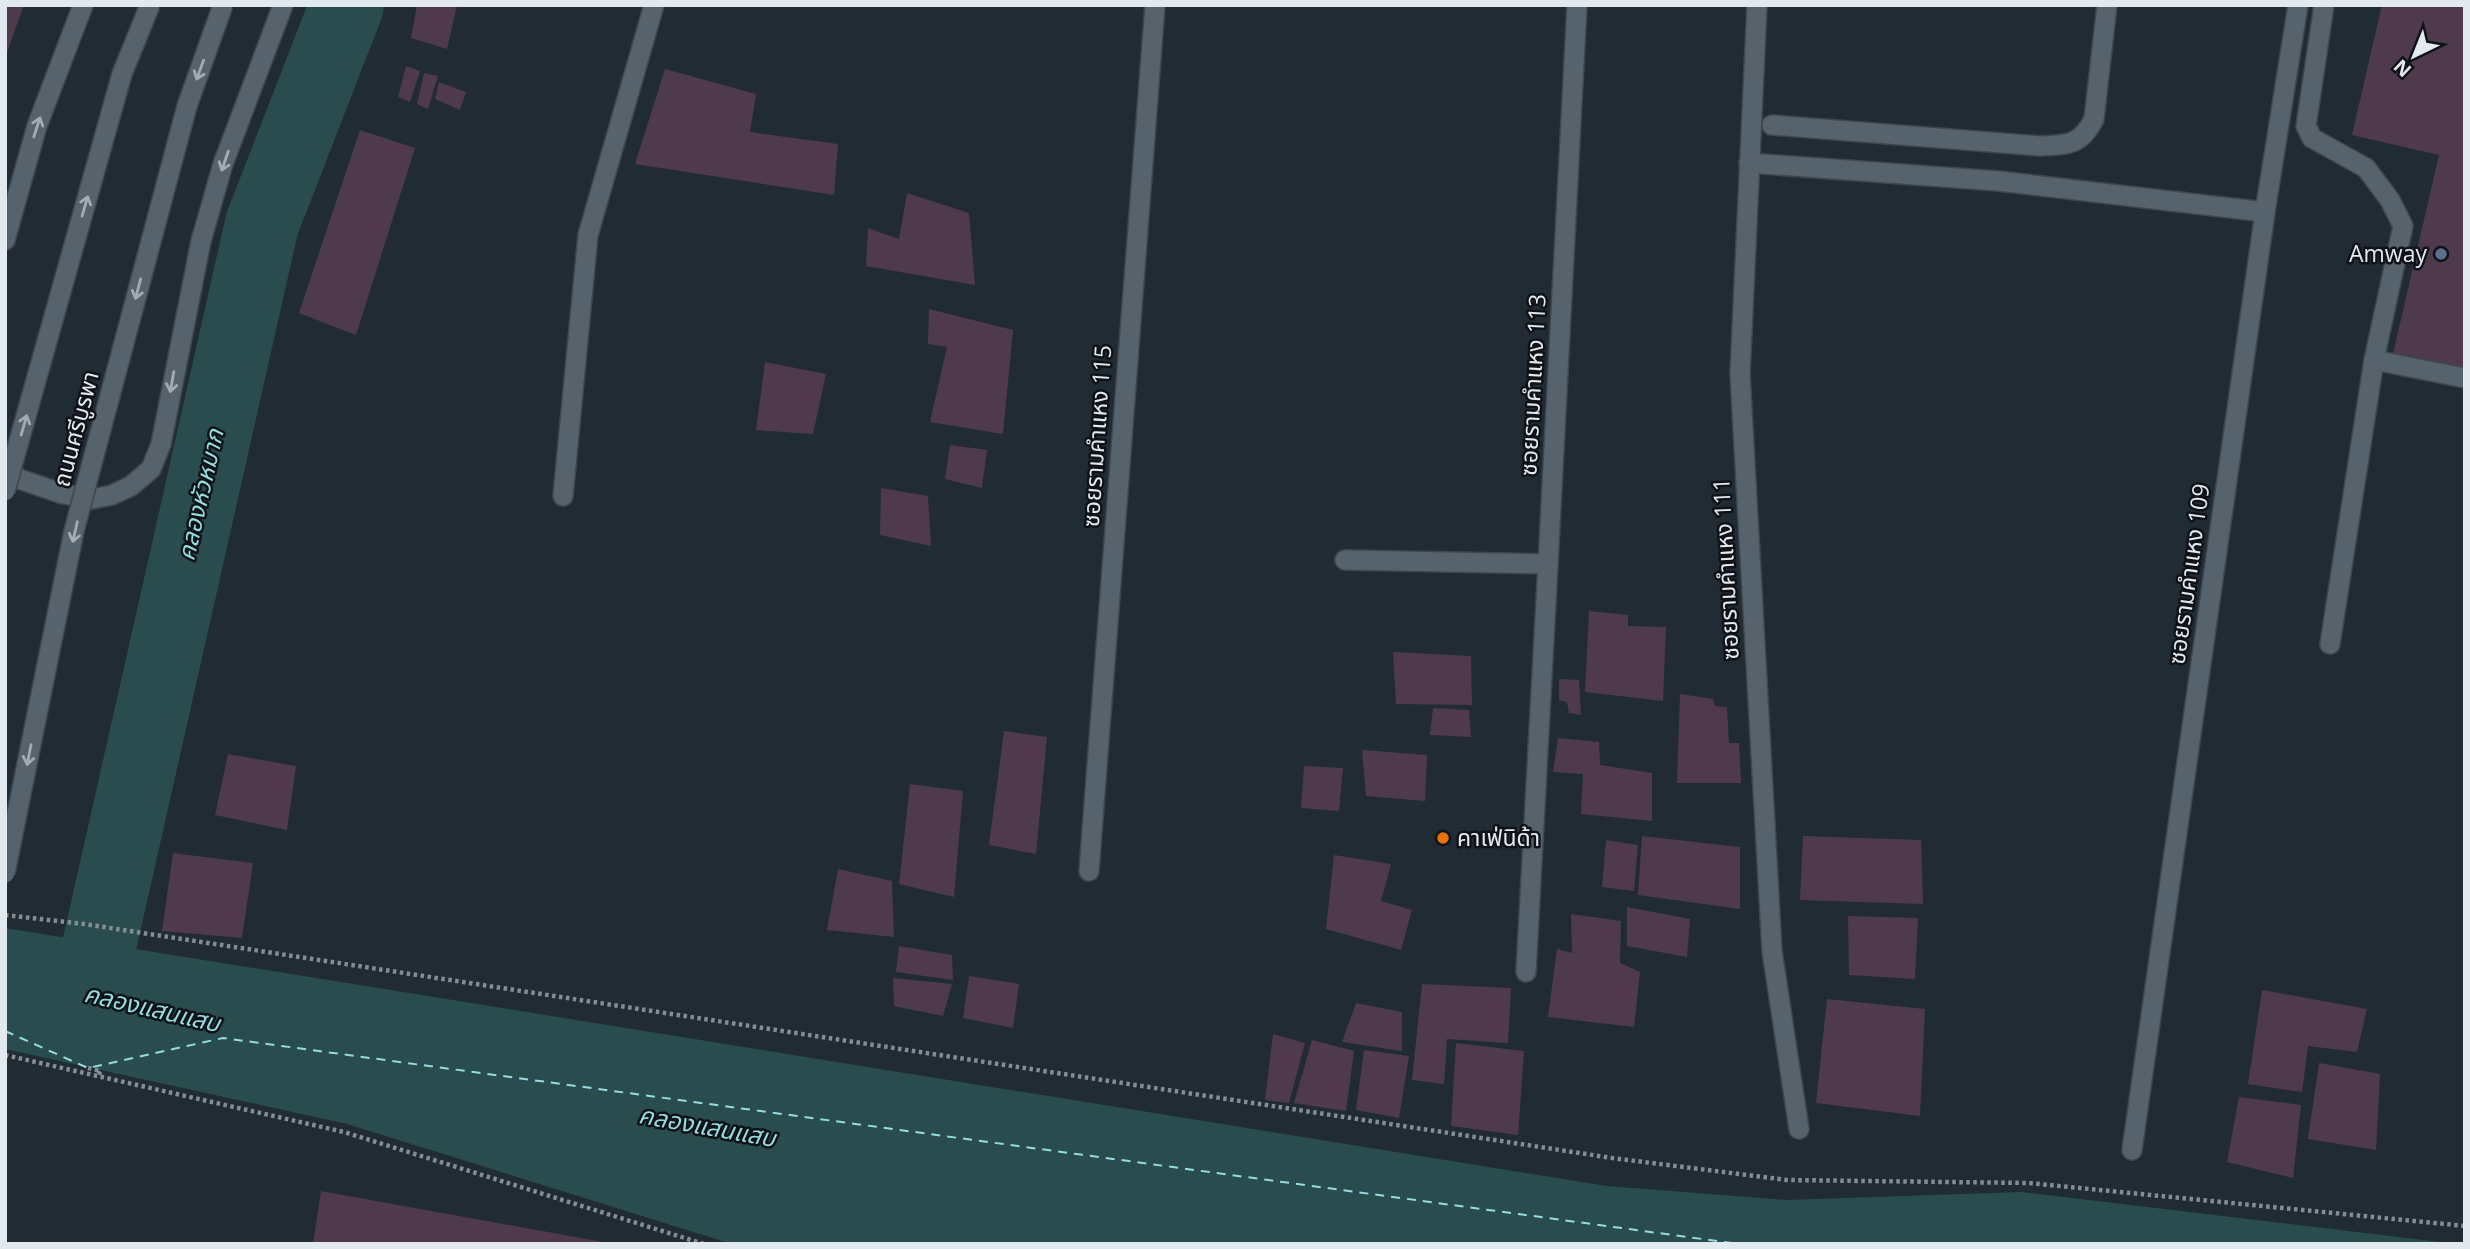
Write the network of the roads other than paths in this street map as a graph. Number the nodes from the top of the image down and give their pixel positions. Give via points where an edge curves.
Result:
1 (83, 5) edge
2 (150, 5) edge
3 (223, 5) edge
4 (283, 5) edge
5 (654, 5) edge
6 (1155, 5) edge
7 (1577, 5) edge
8 (1757, 5) edge
9 (2106, 5) edge
10 (2298, 5) edge
11 (2324, 5) edge
12 (1772, 125) dead end
13 (1749, 163) junction
14 (2265, 212) junction
15 (5, 240) edge
16 (2374, 360) junction
17 (2465, 378) edge
18 (5, 465) edge
19 (5, 491) edge
20 (564, 496) dead end
21 (1345, 560) dead end
22 (1548, 564) junction
23 (2330, 644) dead end
24 (1089, 871) dead end
25 (5, 873) edge
26 (1526, 972) dead end
27 (1800, 1129) dead end
28 (2132, 1150) dead end

15 -> 1 street via 37,126
19 -> 2 street, bridge via 122,75
3 -> 25 street, ถนนศรีบูรพา, bridge via 187,106 74,531
4 -> 18 street via 223,164 201,242 161,444 151,469 131,486 92,499 19,479
5 - 20 street via 588,235
6 - 24 street, ซอยรามคำแหง 115
7 - 22 street, ซอยรามคำแหง 113
8 - 13 street, ซอยรามคำแหง 111
9 - 12 street via 2094,118 2074,143 2040,146
10 - 14 street, ซอยรามคำแหง 109
11 - 16 street via 2306,126 2312,138 2366,168 2403,226
13 - 14 street via 1998,181
13 - 27 street, ซอยรามคำแหง 111 via 1740,374 1772,951
14 - 28 street, ซอยรามคำแหง 109
16 - 17 street
16 - 23 street
21 - 22 street
22 - 26 street, ซอยรามคำแหง 113

